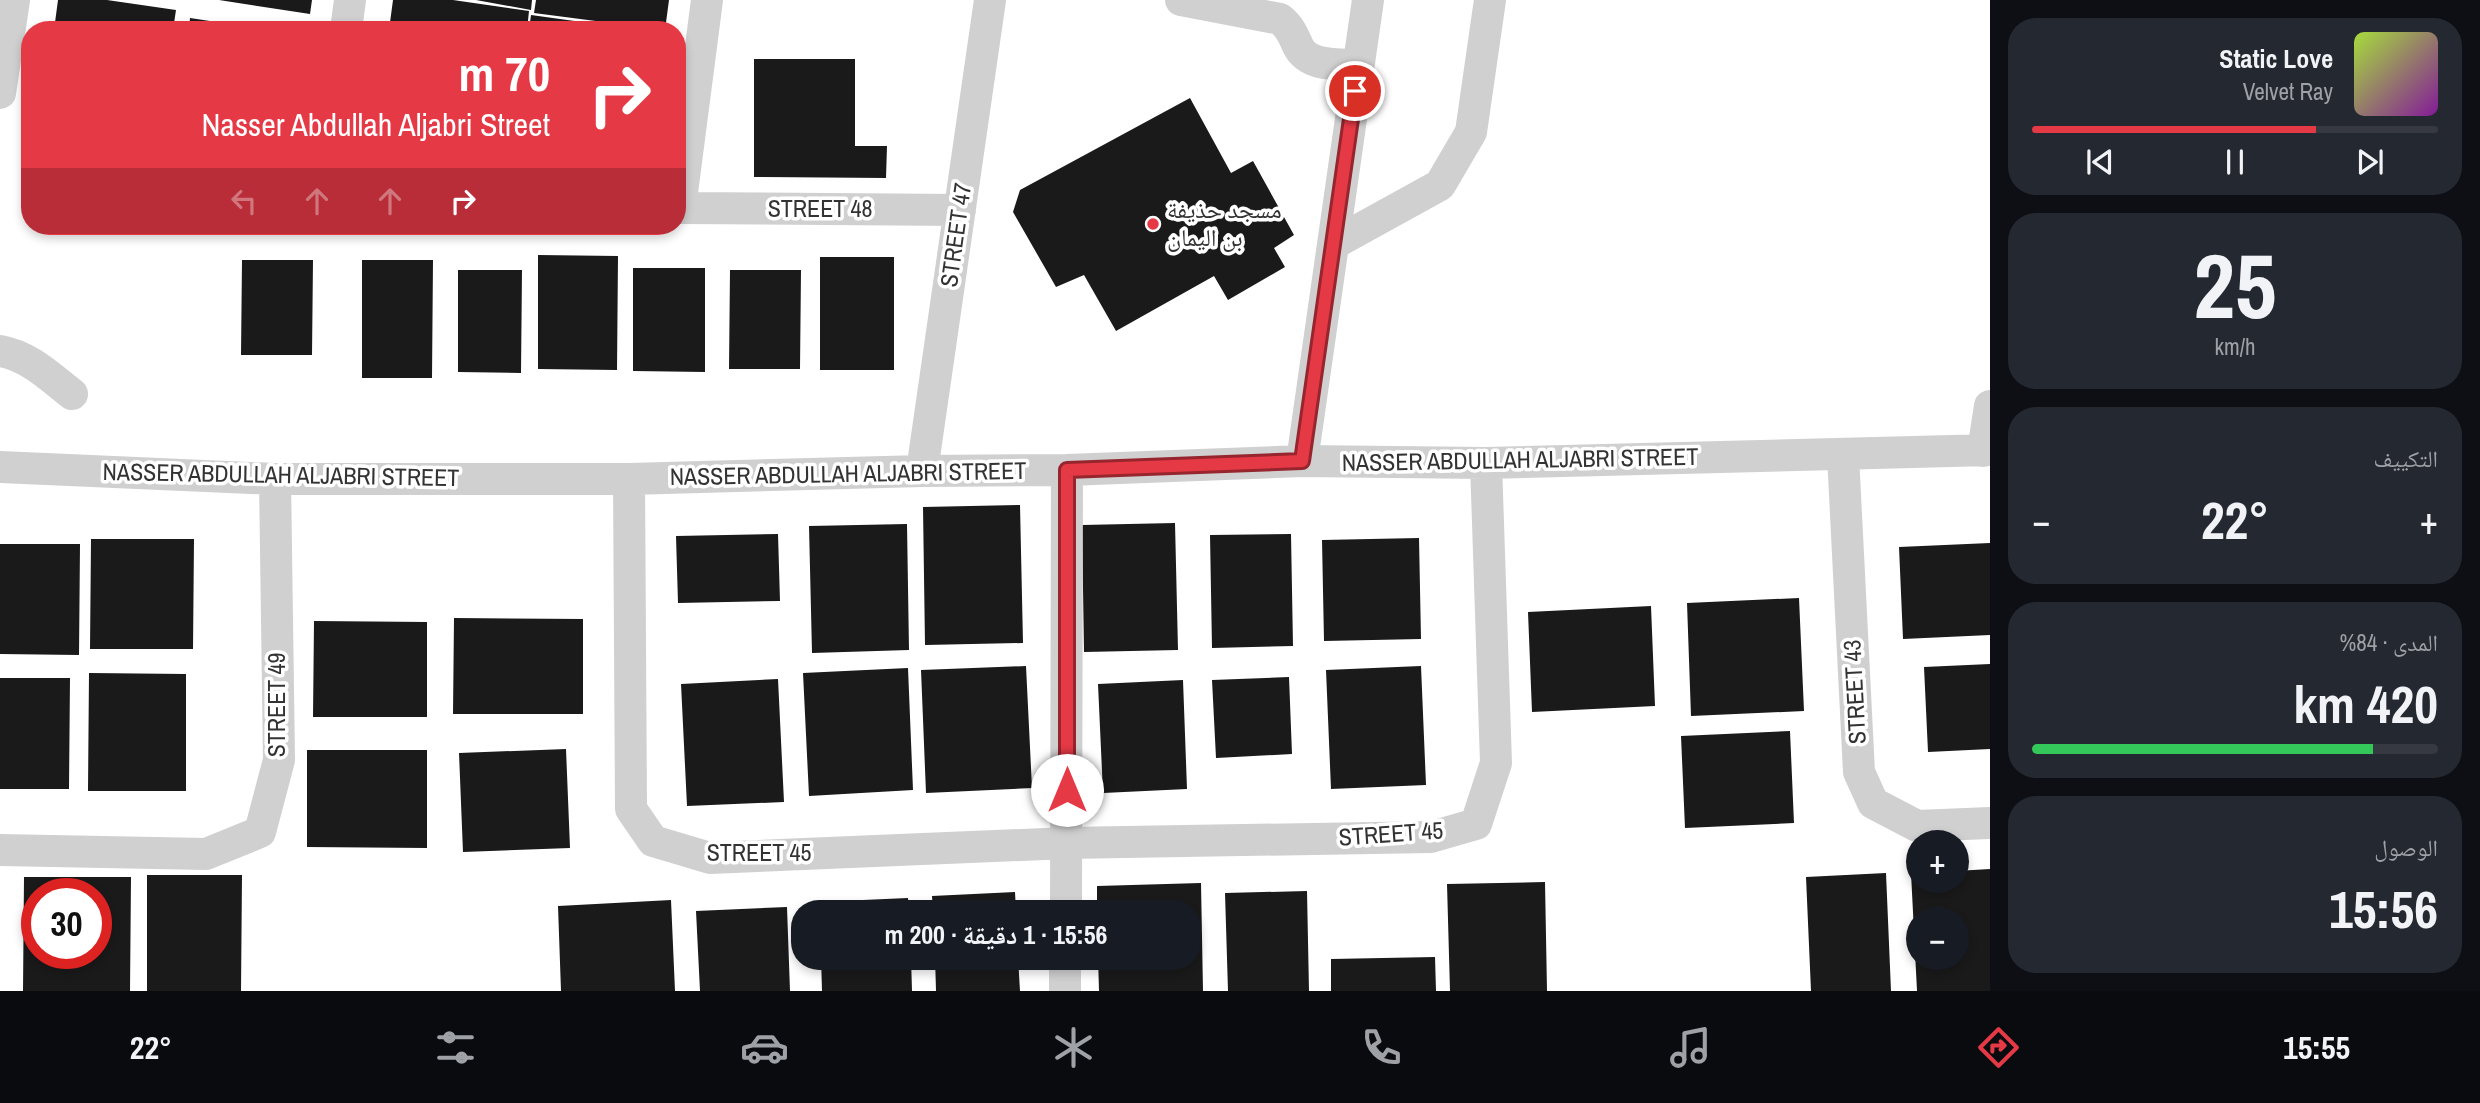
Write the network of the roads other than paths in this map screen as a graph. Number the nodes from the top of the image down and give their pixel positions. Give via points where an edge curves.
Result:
1 (14, 0) edge
2 (350, 0) edge
3 (707, 0) edge
4 (990, 0) edge
5 (1181, 0) edge
6 (1368, 0) edge
7 (1490, 0) edge
8 (347, 21) edge
9 (1358, 65) junction
10 (0, 93) edge
11 (686, 156) edge
12 (686, 208) edge
13 (960, 210) junction
14 (1333, 244) junction
15 (0, 351) edge
16 (72, 394) dead end
17 (1990, 406) edge
18 (1987, 451) edge
19 (1843, 455) junction
20 (1302, 461) junction
21 (1486, 463) junction
22 (0, 467) edge
23 (1067, 470) junction
24 (922, 471) junction
25 (275, 479) junction
26 (629, 479) junction
27 (1990, 823) edge
28 (1067, 843) junction
29 (0, 850) edge
30 (1066, 900) edge
31 (1065, 970) edge
32 (1065, 991) edge

1 - 10 street
2 - 8 street
3 - 11 street, STREET 48
4 - 13 street, STREET 47
5 - 9 street via 1280,19 1309,59
6 - 9 street
7 - 14 street via 1471,132 1440,185
9 - 14 street
12 - 13 street, STREET 48
13 - 24 street, STREET 47
14 - 20 street
15 - 16 street via 38,366
17 - 18 street
18 - 19 street, NASSER ABDULLAH ALJABRI STREET
19 - 21 street, NASSER ABDULLAH ALJABRI STREET
19 - 27 street, STREET 43 via 1859,772 1873,803 1917,826
20 - 21 street, NASSER ABDULLAH ALJABRI STREET
20 - 23 street, NASSER ABDULLAH ALJABRI STREET
21 - 28 street, STREET 45 via 1496,763 1476,824 1431,837
22 - 25 street, NASSER ABDULLAH ALJABRI STREET
23 - 24 street, NASSER ABDULLAH ALJABRI STREET
23 - 28 street
24 - 26 street, NASSER ABDULLAH ALJABRI STREET
25 - 26 street, NASSER ABDULLAH ALJABRI STREET
25 - 29 street, STREET 49 via 279,760 260,832 206,854
26 - 28 street, STREET 45 via 631,808 653,841 710,858
28 - 30 street
31 - 32 street

